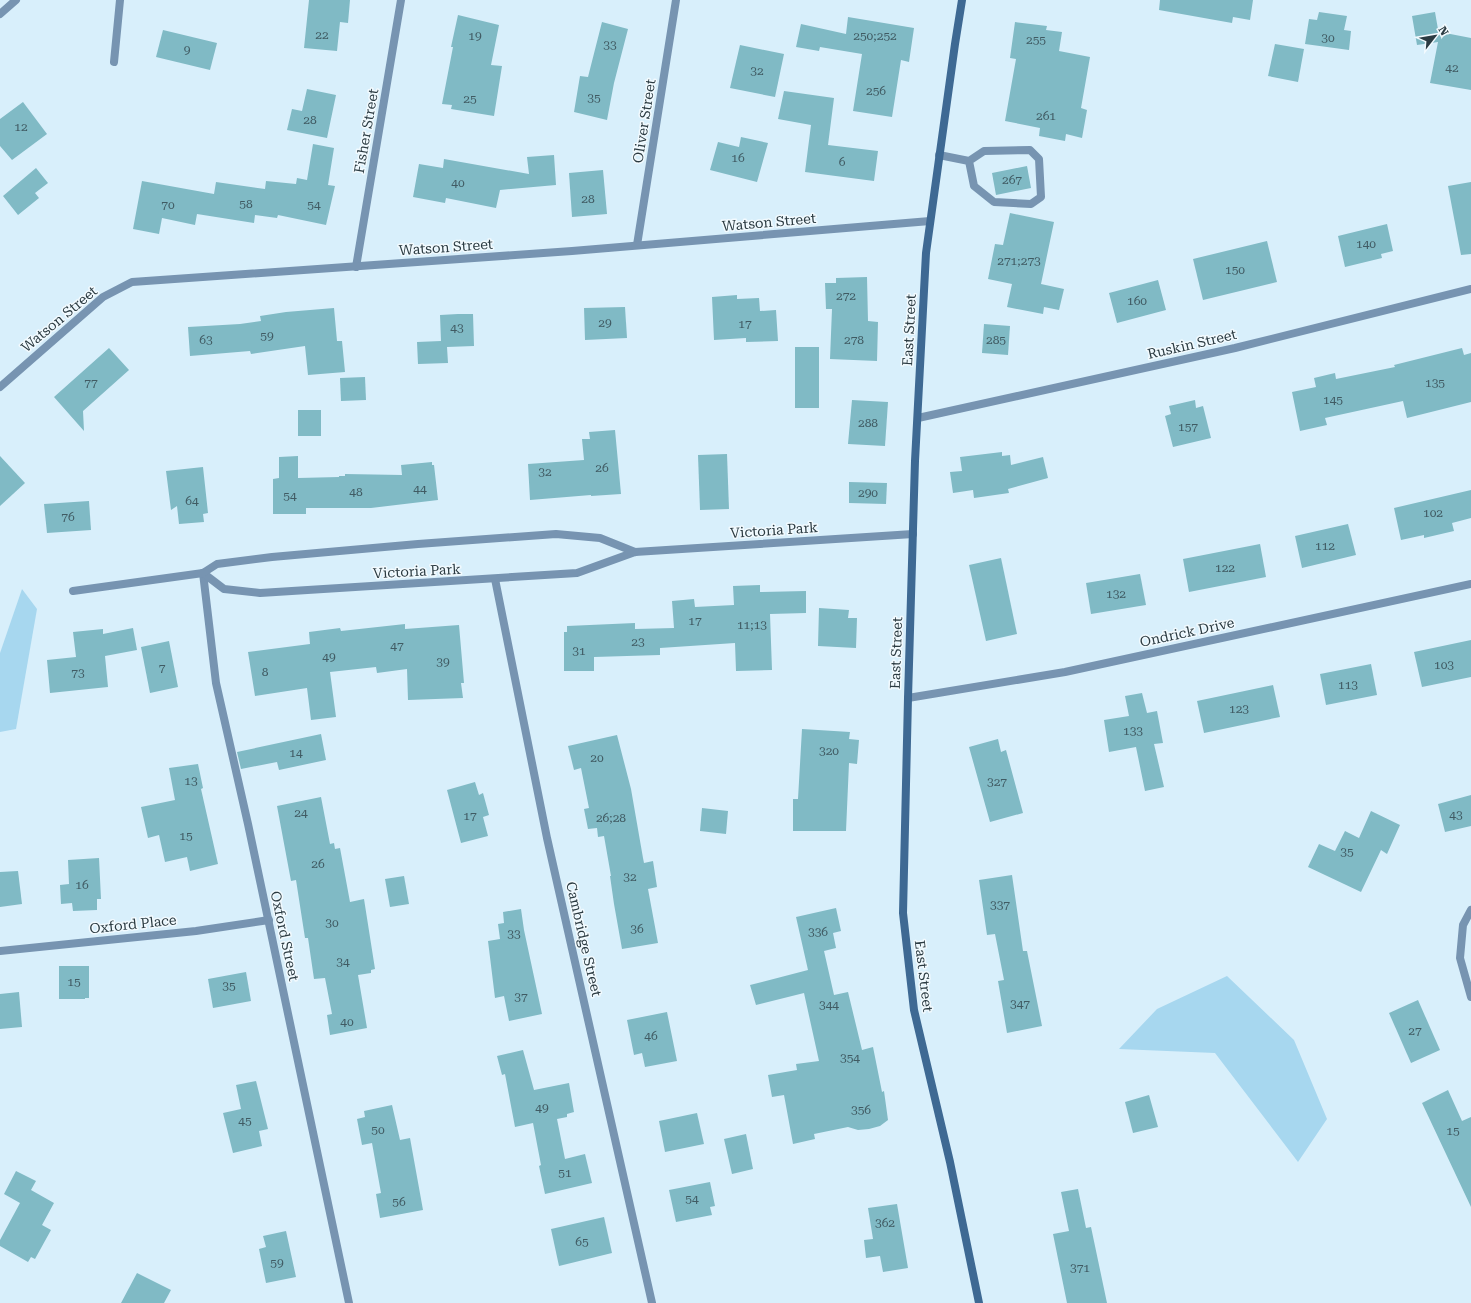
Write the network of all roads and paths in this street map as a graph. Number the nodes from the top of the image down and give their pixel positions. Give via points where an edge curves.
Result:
1 (16, 0) edge
2 (120, 0) edge
3 (401, 0) edge
4 (676, 0) edge
5 (962, 0) edge
6 (0, 14) edge
7 (114, 62) dead end
8 (939, 155) junction
9 (969, 161) junction
10 (930, 221) junction
11 (637, 246) junction
12 (356, 267) junction
13 (1471, 289) edge
14 (0, 387) edge
15 (918, 418) junction
16 (913, 534) junction
17 (636, 552) junction
18 (203, 573) junction
19 (495, 579) junction
20 (1471, 584) edge
21 (73, 591) dead end
22 (908, 698) junction
23 (1471, 910) edge
24 (269, 920) junction
25 (0, 950) edge
26 (1471, 996) edge
27 (349, 1303) edge
28 (652, 1303) edge
29 (979, 1303) edge

1 - 6 street
2 - 7 street
3 - 12 street, Fisher Street
4 - 11 street, Oliver Street
5 - 8 main road, East Street
8 - 9 street
8 - 10 main road, East Street
9 - 9 street via 984,151 1030,150 1039,159 1041,197 1031,204 994,202 974,186
10 - 11 street, Watson Street
10 - 15 main road, East Street via 926,253
11 - 12 street, Watson Street
12 - 14 street, Watson Street via 132,282 103,297
13 - 15 street, Ruskin Street via 1235,348
15 - 16 main road, East Street
16 - 17 street, Victoria Park
16 - 22 main road, East Street
17 - 18 street, Victoria Park via 600,538 556,534 272,557 217,564
17 - 19 street, Victoria Park via 577,573
18 - 19 street, Victoria Park via 224,589 260,593
18 - 21 street, Victoria Park
18 - 24 street, Oxford Street via 216,683
19 - 28 street, Cambridge Street via 547,838
20 - 22 street, Ondrick Drive via 1065,672
22 - 29 main road, East Street via 903,913 914,1010 950,1162
23 - 26 street via 1463,925 1460,958
24 - 25 street, Oxford Place via 196,931
24 - 27 street, Oxford Street

